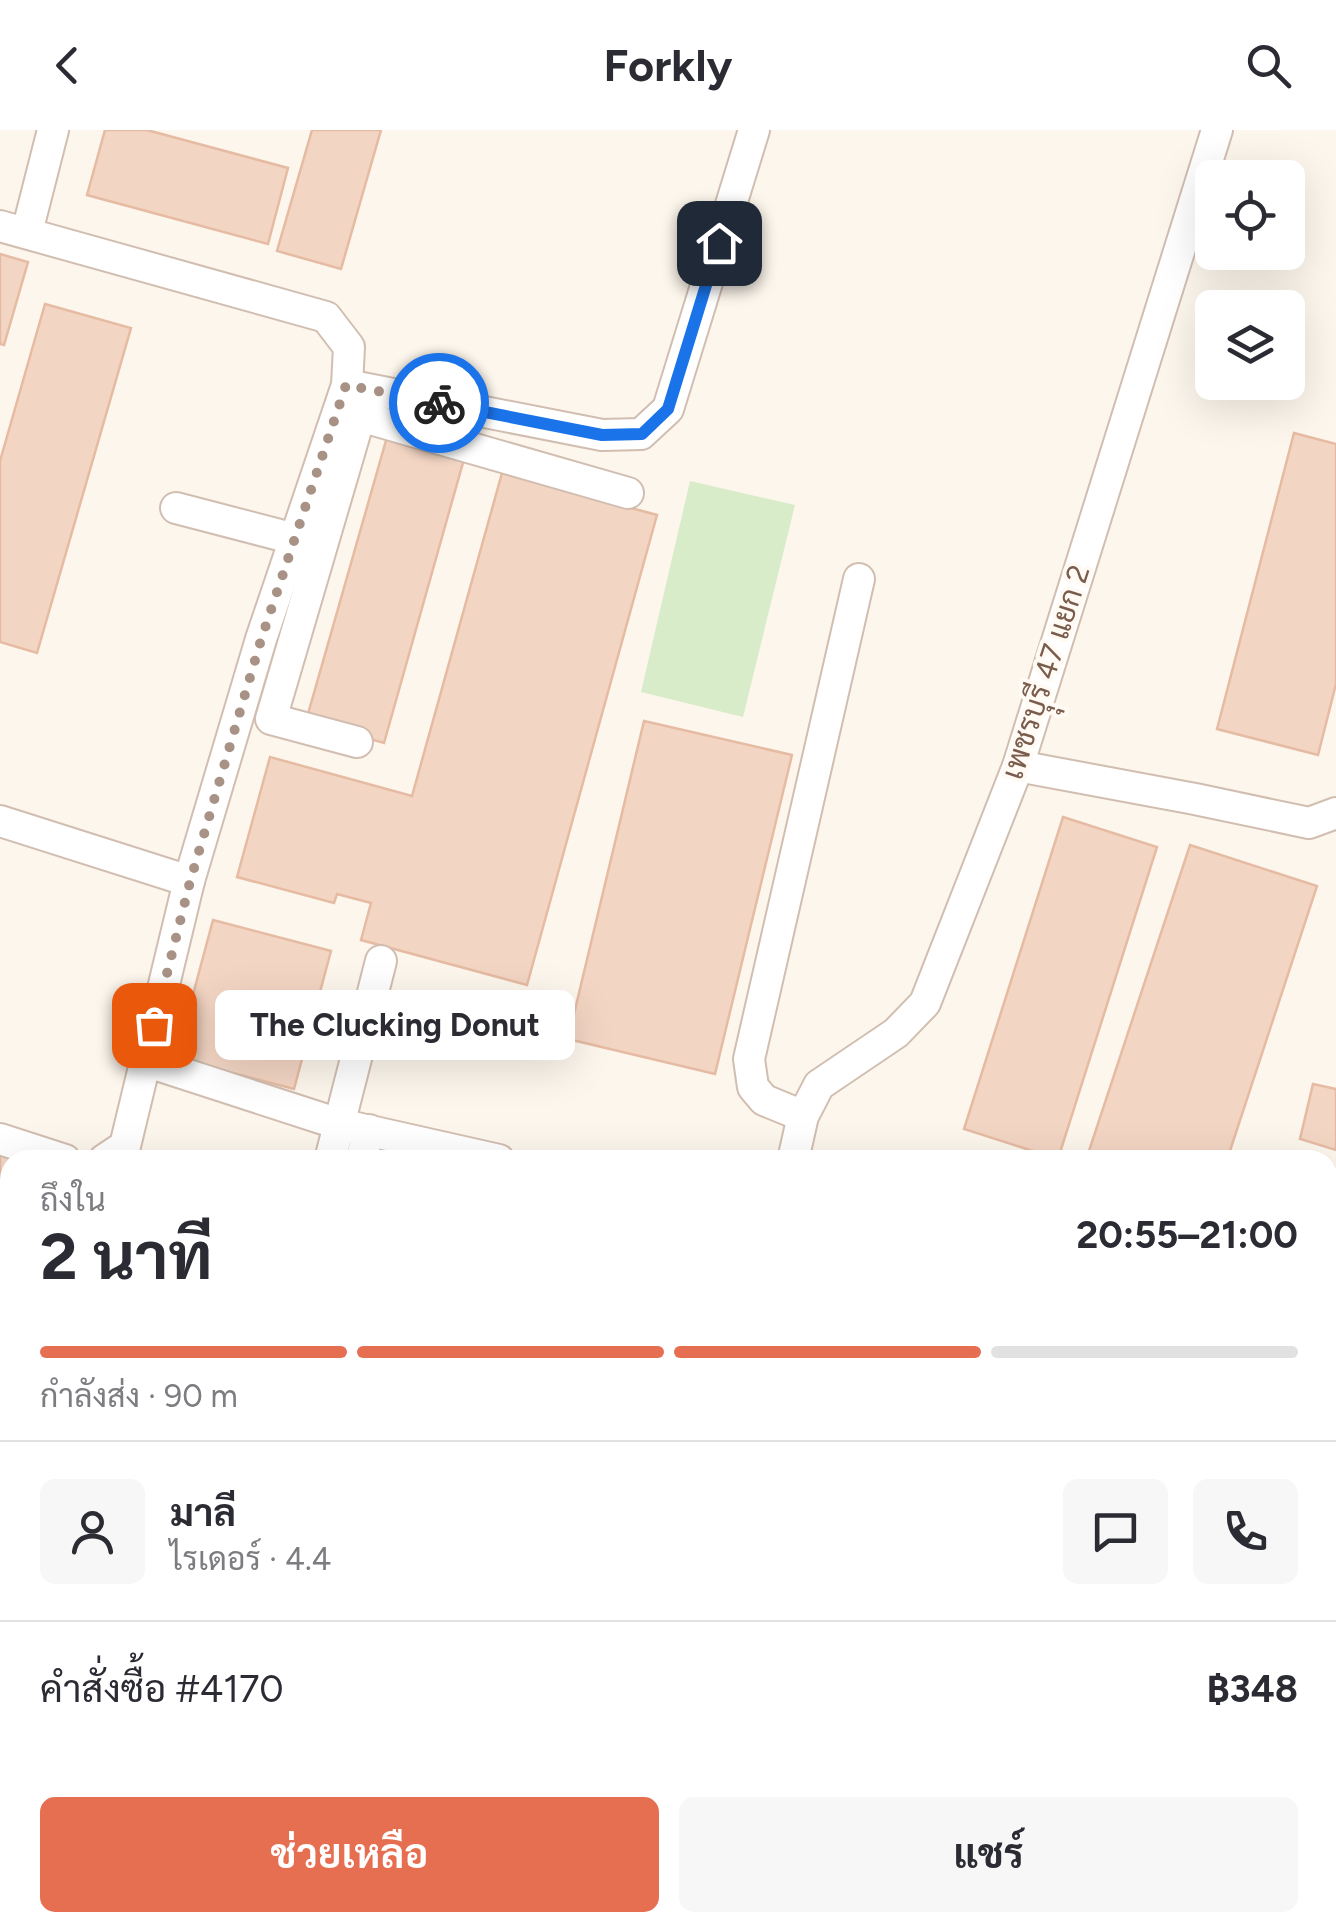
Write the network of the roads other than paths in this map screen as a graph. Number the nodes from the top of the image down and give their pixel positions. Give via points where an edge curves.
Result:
1 (53, 130) edge
2 (754, 130) edge
3 (1217, 130) edge
4 (14, 229) edge
5 (346, 385) junction
6 (628, 493) dead end
7 (176, 508) dead end
8 (300, 552) junction
9 (859, 579) dead end
10 (356, 742) dead end
11 (1018, 766) junction
12 (1336, 813) edge
13 (0, 821) edge
14 (190, 882) junction
15 (380, 961) dead end
16 (146, 1061) junction
17 (803, 1116) junction
18 (356, 1138) edge
19 (0, 1139) edge
20 (34, 1150) edge
21 (121, 1150) edge
22 (434, 1150) edge
23 (796, 1150) edge

1 - 4 street
2 - 5 street via 668,409 642,434 602,435
3 - 11 street, เพชรบุุรี 47 แยก 2
4 - 5 street via 326,317 348,347
5 - 8 street
6 - 8 street via 360,416
7 - 8 street
8 - 10 street via 271,719
8 - 14 street via 261,640
9 - 17 street via 749,1059 753,1086 764,1100
11 - 12 street via 1308,823
11 - 17 street, เพชรบุุรี 47 แยก 2 via 925,1003 896,1034 819,1085
13 - 14 street
14 - 16 street
15 - 18 street
16 - 18 street
16 - 21 street
17 - 23 street, เพชรบุุรี 47 แยก 2
18 - 22 street
19 - 20 street

